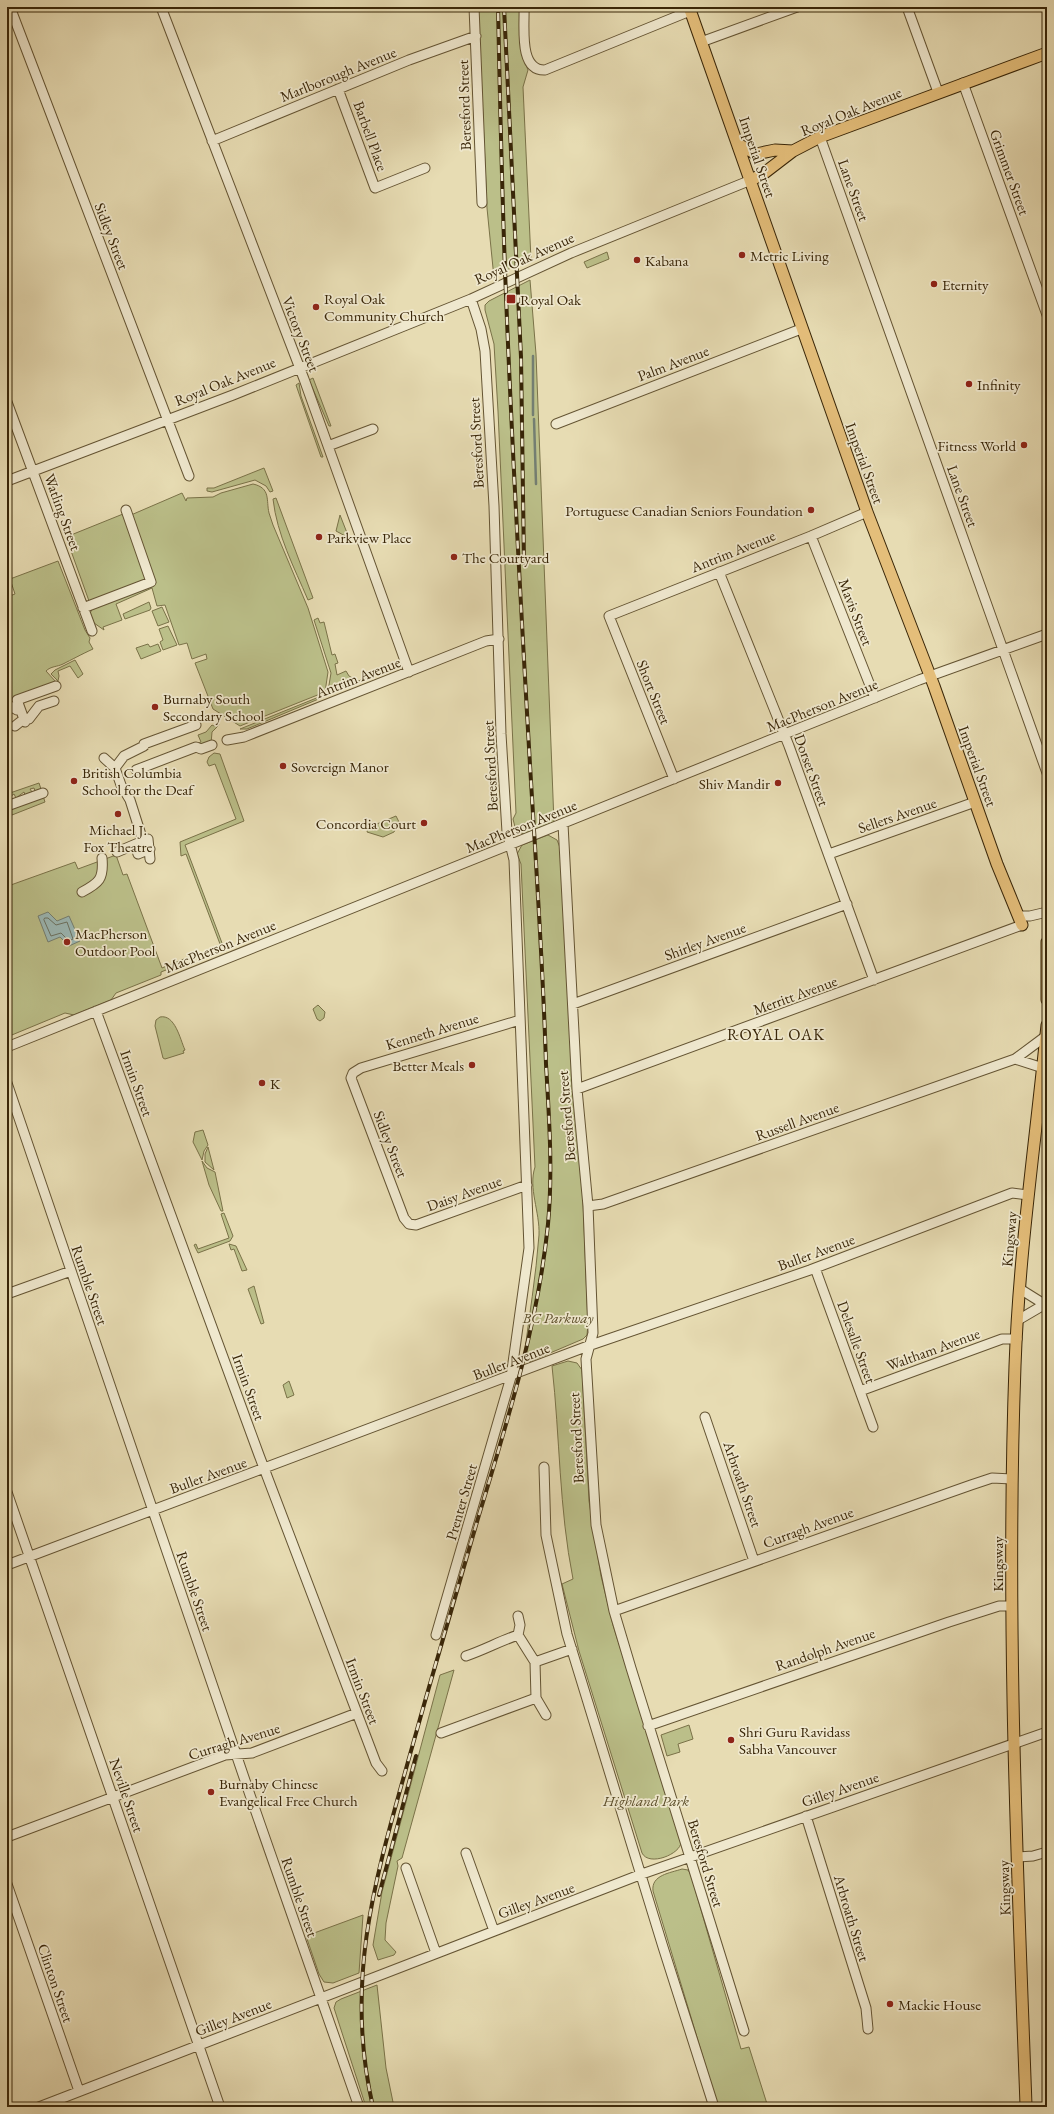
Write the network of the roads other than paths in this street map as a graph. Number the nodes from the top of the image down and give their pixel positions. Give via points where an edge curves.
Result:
1 (10, 7) edge
2 (161, 7) edge
3 (474, 7) edge
4 (524, 7) edge
5 (797, 7) edge
6 (908, 7) edge
7 (689, 9) edge
8 (476, 36) junction
9 (701, 42) junction
10 (1047, 53) edge
11 (963, 83) junction
12 (338, 89) junction
13 (938, 92) junction
14 (820, 137) junction
15 (212, 140) junction
16 (738, 144) junction
17 (793, 152) junction
18 (425, 168) dead end
19 (750, 180) junction
20 (482, 203) dead end
21 (471, 299) junction
22 (1047, 315) edge
23 (801, 329) junction
24 (299, 368) junction
25 (7, 402) edge
26 (168, 420) junction
27 (556, 424) dead end
28 (373, 428) dead end
29 (328, 446) junction
30 (34, 472) junction
31 (189, 476) dead end
32 (7, 481) edge
33 (126, 510) dead end
34 (866, 512) junction
35 (811, 536) junction
36 (719, 572) junction
37 (83, 608) junction
38 (609, 616) joint
39 (92, 631) dead end
40 (1047, 634) edge
41 (498, 639) junction
42 (1003, 650) junction
43 (409, 672) junction
44 (930, 676) junction
45 (56, 686) dead end
46 (43, 691) junction
47 (33, 696) junction
48 (875, 698) junction
49 (47, 703) junction
50 (8, 705) edge
51 (20, 709) junction
52 (196, 725) dead end
53 (784, 735) junction
54 (227, 740) dead end
55 (212, 745) dead end
56 (105, 763) dead end
57 (125, 769) dead end
58 (136, 770) dead end
59 (1047, 773) edge
60 (116, 775) junction
61 (674, 779) junction
62 (43, 793) dead end
63 (975, 802) junction
64 (7, 806) edge
65 (563, 824) junction
66 (137, 842) junction
67 (511, 845) junction
68 (150, 849) junction
69 (117, 852) dead end
70 (829, 854) junction
71 (102, 858) dead end
72 (150, 859) dead end
73 (82, 892) dead end
74 (846, 904) junction
75 (1047, 912) edge
76 (1020, 921) junction
77 (1047, 942) edge
78 (874, 980) junction
79 (1046, 980) edge
80 (1047, 1000) edge
81 (573, 1004) junction
82 (96, 1011) junction
83 (520, 1020) junction
84 (1046, 1030) edge
85 (7, 1047) edge
86 (1015, 1059) junction
87 (1043, 1068) junction
88 (353, 1073) joint
89 (7, 1083) edge
90 (577, 1089) junction
91 (527, 1185) junction
92 (1028, 1195) junction
93 (588, 1206) junction
94 (409, 1224) joint
95 (815, 1268) junction
96 (70, 1271) junction
97 (1020, 1289) junction
98 (7, 1294) edge
99 (1046, 1303) edge
100 (1018, 1320) junction
101 (1017, 1339) junction
102 (588, 1346) junction
103 (511, 1376) junction
104 (860, 1391) junction
105 (705, 1416) dead end
106 (873, 1427) dead end
107 (544, 1467) dead end
108 (265, 1470) junction
109 (1012, 1479) junction
110 (7, 1492) edge
111 (153, 1510) junction
112 (29, 1557) junction
113 (754, 1561) junction
114 (7, 1565) edge
115 (1012, 1606) junction
116 (614, 1611) junction
117 (518, 1616) dead end
118 (436, 1635) dead end
119 (518, 1635) junction
120 (572, 1649) junction
121 (466, 1656) dead end
122 (535, 1662) junction
123 (536, 1698) junction
124 (357, 1713) junction
125 (546, 1715) dead end
126 (648, 1726) junction
127 (1047, 1732) edge
128 (441, 1733) dead end
129 (1014, 1743) junction
130 (236, 1754) junction
131 (382, 1771) dead end
132 (114, 1797) junction
133 (806, 1816) junction
134 (7, 1836) edge
135 (1047, 1852) edge
136 (466, 1853) dead end
137 (690, 1857) junction
138 (1018, 1857) junction
139 (406, 1868) dead end
140 (642, 1874) junction
141 (7, 1884) edge
142 (494, 1931) junction
143 (436, 1953) junction
144 (320, 1998) junction
145 (868, 2029) dead end
146 (744, 2031) dead end
147 (199, 2045) junction
148 (79, 2091) junction
149 (1026, 2106) edge
150 (38, 2107) edge
151 (220, 2107) edge
152 (359, 2107) edge
153 (714, 2107) edge

1 - 26 street, Sidley Street
2 - 15 street, Victory Street
3 - 8 street, Beresford Street
4 - 7 street via 526,56 534,68 545,70
5 - 9 street
6 - 13 street
7 - 9 main road, Imperial Street
8 - 12 street, Marlborough Avenue
8 - 20 street, Beresford Street
9 - 16 main road, Imperial Street
10 - 11 main road, Royal Oak Avenue
11 - 13 main road, Royal Oak Avenue
11 - 22 street, Grimmer Street
12 - 15 street, Marlborough Avenue
12 - 18 street, Barbell Place via 375,188
13 - 14 main road, Royal Oak Avenue
14 - 17 main road, Royal Oak Avenue
14 - 42 street, Lane Street
15 - 24 street, Victory Street
16 - 17 main road via 756,154 775,150
16 - 19 main road, Imperial Street
17 - 19 main road, Royal Oak Avenue via 763,174
19 - 21 street, Royal Oak Avenue via 571,253
19 - 23 main road, Imperial Street
21 - 24 street, Royal Oak Avenue
21 - 41 street, Beresford Street via 481,329 484,351 494,506
23 - 27 street, Palm Avenue
23 - 34 main road, Imperial Street
24 - 26 street, Royal Oak Avenue
24 - 29 street, Victory Street
25 - 30 street, Watling Street
26 - 30 street, Royal Oak Avenue
26 - 31 street, Sidley Street
28 - 29 street
29 - 43 street, Victory Street
30 - 32 street, Royal Oak Avenue
30 - 37 street, Watling Street
33 - 37 street via 151,582
34 - 35 street, Antrim Avenue
34 - 44 main road, Imperial Street
35 - 36 street, Antrim Avenue
35 - 48 street, Mavis Street
36 - 38 street, Antrim Avenue
36 - 53 street, Dorset Street
37 - 39 street, Watling Street
38 - 61 street, Short Street
40 - 42 street, MacPherson Avenue
41 - 43 street, Antrim Avenue via 486,641
41 - 67 street, Beresford Street via 507,832
42 - 44 street, MacPherson Avenue
42 - 59 street, Lane Street
43 - 54 street, Antrim Avenue via 244,737
44 - 48 street, MacPherson Avenue
44 - 63 main road, Imperial Street
45 - 46 street
46 - 47 street
46 - 49 street
47 - 49 street
47 - 51 street via 17,700
48 - 53 street, MacPherson Avenue
49 - 51 street via 23,722
50 - 51 street
52 - 60 street via 144,744 124,756
53 - 61 street, MacPherson Avenue
53 - 70 street, Dorset Street
55 - 58 street via 201,749 196,747
56 - 60 street
57 - 60 street
60 - 66 street via 133,808
61 - 65 street, MacPherson Avenue
62 - 64 street
63 - 70 street, Sellers Avenue
63 - 76 main road, Imperial Street
65 - 67 street, MacPherson Avenue
65 - 81 street, Beresford Street
66 - 68 street via 148,839
66 - 68 street via 138,854
66 - 69 street
67 - 82 street, MacPherson Avenue
67 - 83 street, Beresford Street via 514,860
68 - 72 street
70 - 74 street, Dorset Street
71 - 73 street via 102,876 97,884
74 - 78 street, Dorset Street
74 - 81 street, Shirley Avenue
75 - 76 street, Merritt Avenue
76 - 78 street, Merritt Avenue
77 - 79 main road
78 - 90 street, Merritt Avenue
79 - 80 main road
81 - 90 street, Beresford Street
82 - 85 street, MacPherson Avenue
82 - 108 street, Irmin Street
83 - 88 street, Kenneth Avenue via 396,1056
83 - 91 street, Beresford Street
84 - 86 street, Russell Avenue
84 - 87 main road, Kingsway
86 - 87 street
86 - 93 street, Russell Avenue via 603,1204
87 - 92 main road, Kingsway
88 - 94 street, Sidley Street via 351,1078 378,1152 404,1218
89 - 96 street, Rumble Street
90 - 93 street, Beresford Street
91 - 94 street, Daisy Avenue via 416,1225
91 - 103 street, Beresford Street via 529,1248
92 - 95 street, Buller Avenue via 1012,1193
92 - 97 main road, Kingsway
93 - 102 street, Beresford Street via 593,1333
95 - 102 street, Buller Avenue
95 - 104 street, Delesalle Street
96 - 98 street
96 - 111 street, Rumble Street
97 - 99 street
97 - 100 main road, Kingsway
99 - 100 street
100 - 101 main road, Kingsway
101 - 104 street, Waltham Avenue via 1002,1338
101 - 109 main road, Kingsway
102 - 103 street, Buller Avenue
102 - 116 street, Beresford Street via 586,1360 596,1525
103 - 108 street, Buller Avenue
103 - 118 street, Prenter Street
104 - 106 street, Delesalle Street
105 - 113 street, Arbroath Street
107 - 120 street via 546,1535 559,1602
108 - 111 street, Buller Avenue
108 - 124 street, Irmin Street
109 - 113 street, Curragh Avenue via 992,1478
109 - 115 main road, Kingsway
110 - 112 street, Neville Street
111 - 112 street, Buller Avenue
111 - 130 street, Rumble Street
112 - 114 street, Buller Avenue
112 - 132 street, Neville Street
113 - 116 street, Curragh Avenue
115 - 126 street, Randolph Avenue via 999,1606 949,1622
115 - 129 main road, Kingsway
116 - 126 street, Beresford Street
117 - 119 street
119 - 121 street
119 - 122 street
120 - 122 street
120 - 140 street
122 - 123 street
123 - 125 street
123 - 128 street
124 - 130 street, Curragh Avenue via 252,1752
124 - 131 street, Irmin Street via 376,1763
126 - 137 street, Beresford Street
127 - 129 street, Gilley Avenue
129 - 133 street, Gilley Avenue
129 - 138 main road, Kingsway
130 - 132 street, Curragh Avenue via 226,1755
130 - 144 street, Rumble Street
132 - 134 street, Curragh Avenue
132 - 147 street, Neville Street
133 - 137 street, Gilley Avenue
133 - 145 street, Arbroath Street via 866,2008
135 - 138 street
136 - 142 street
137 - 140 street, Gilley Avenue
137 - 146 street, Beresford Street
138 - 149 main road, Kingsway
139 - 143 street
140 - 142 street, Gilley Avenue
140 - 153 street
141 - 148 street, Clinton Street
142 - 143 street, Gilley Avenue
143 - 144 street, Gilley Avenue
144 - 147 street, Gilley Avenue
144 - 152 street, Rumble Street
147 - 148 street, Gilley Avenue
147 - 151 street, Neville Street
148 - 150 street, Gilley Avenue

